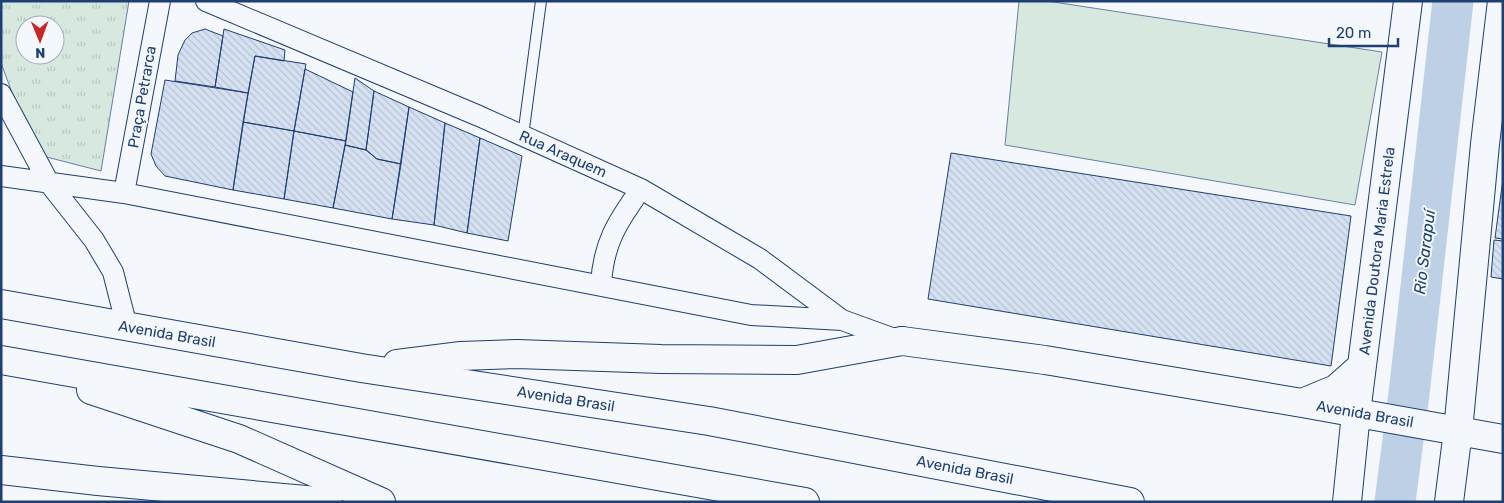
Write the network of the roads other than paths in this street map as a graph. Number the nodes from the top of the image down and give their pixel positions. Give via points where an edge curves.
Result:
1 (160, 1) edge
2 (206, 1) edge
3 (541, 1) edge
4 (1408, 1) edge
5 (1502, 1) edge
6 (243, 9) edge
7 (1, 94) edge
8 (524, 136) junction
9 (1494, 146) edge
10 (1, 176) edge
11 (49, 183) junction
12 (641, 189) junction
13 (124, 193) junction
14 (600, 285) junction
15 (1, 304) edge
16 (842, 320) junction
17 (127, 327) junction
18 (902, 341) junction
19 (1, 361) edge
20 (1362, 366) junction
21 (361, 368) junction
22 (1462, 398) junction
23 (1302, 403) junction
24 (1356, 413) junction
25 (1446, 429) junction
26 (1496, 438) edge
27 (1, 470) edge
28 (328, 502) edge
29 (381, 502) edge
30 (805, 502) edge
31 (1130, 502) edge
32 (1347, 502) edge
33 (1449, 502) edge

1 - 13 street, Praça Petrarca
2 - 6 street, Rua Araquem
3 - 8 lane
4 - 20 main road, Avenida Doutora Maria Estrela
5 - 9 main road
6 - 8 street, Rua Araquem
7 - 11 street
8 - 12 street, Rua Araquem
9 - 22 main road
10 - 11 street
11 - 13 street
11 - 17 street via 94,240 112,272
12 - 14 street via 610,239 602,264
12 - 16 street, Rua Araquem via 760,259
13 - 14 street
14 - 16 street via 751,315
15 - 17 main road, Avenida Brasil
16 - 18 street, Rua Araquem
17 - 21 main road, Avenida Brasil
18 - 21 main road, Avenida Brasil via 797,360 517,354 460,356
18 - 23 main road, Avenida Brasil via 1044,360
19 - 29 main road via 239,439
19 - 30 main road
20 - 23 main road via 1336,389
20 - 24 main road, Avenida Doutora Maria Estrela
21 - 31 main road, Avenida Brasil via 708,421
22 - 25 main road
22 - 26 main road via 1478,426
23 - 24 main road, Avenida Brasil
24 - 25 main road, Avenida Brasil
24 - 32 main road, Avenida Doutora Maria Estrela
25 - 26 main road, Avenida Brasil
25 - 33 main road
27 - 28 main road

